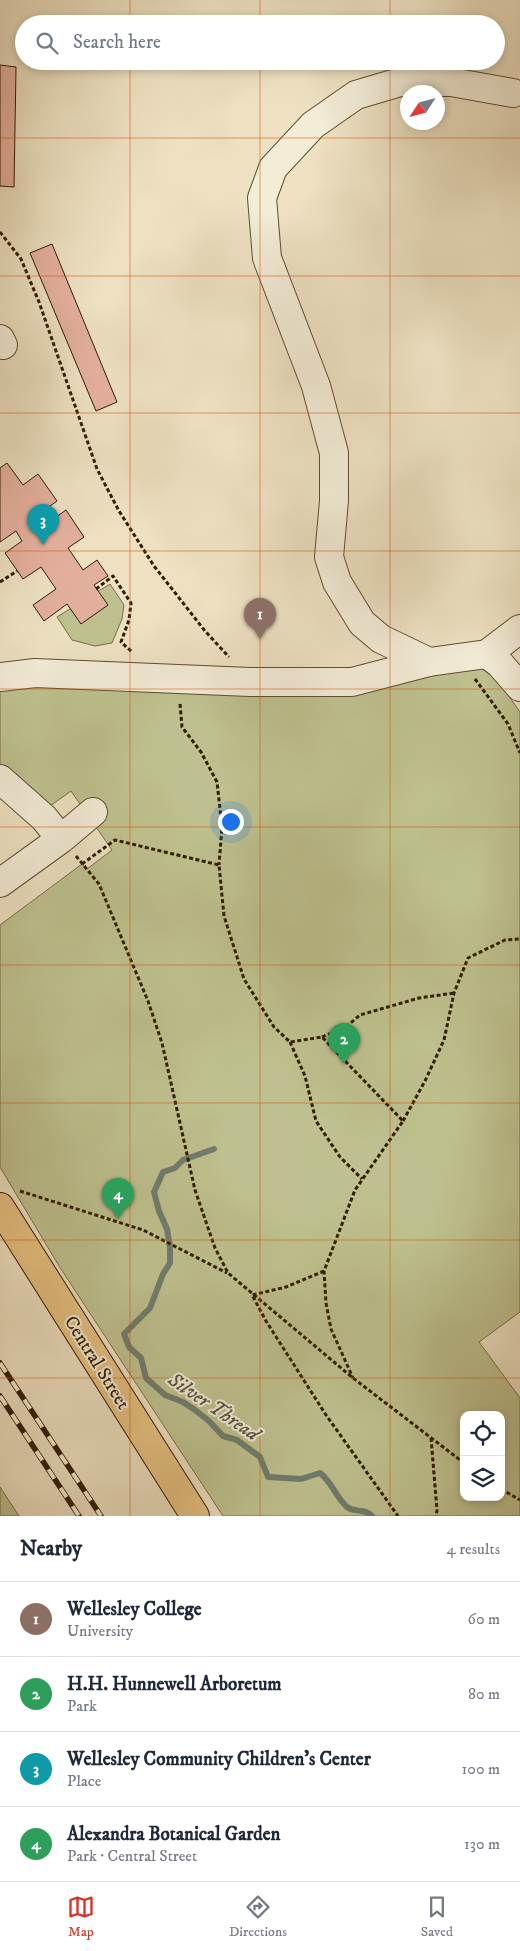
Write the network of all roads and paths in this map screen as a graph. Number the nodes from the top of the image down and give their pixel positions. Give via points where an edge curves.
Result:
1 (513, 93) dead end
2 (0, 232) edge
3 (17, 571) dead end
4 (0, 582) edge
5 (96, 589) dead end
6 (520, 629) edge
7 (487, 654) junction
8 (459, 658) junction
9 (429, 662) junction
10 (0, 676) edge
11 (167, 678) junction
12 (250, 682) junction
13 (520, 687) edge
14 (520, 753) edge
15 (0, 779) edge
16 (93, 812) dead end
17 (61, 839) junction
18 (82, 864) junction
19 (219, 865) junction
20 (0, 883) edge
21 (520, 939) edge
22 (454, 993) junction
23 (322, 1037) junction
24 (290, 1042) junction
25 (403, 1121) junction
26 (362, 1179) junction
27 (7, 1198) edge
28 (324, 1271) junction
29 (228, 1273) junction
30 (252, 1295) junction
31 (353, 1378) junction
32 (431, 1438) junction
33 (460, 1460) edge
34 (505, 1491) edge
35 (520, 1500) edge
36 (195, 1516) edge
37 (398, 1516) edge
38 (436, 1516) edge

1 - 9 lane via 451,82 400,82 356,95 313,125 274,168 262,198 267,258 316,386 334,453 329,557 337,582 362,623 381,639
2 - 12 path via 24,267 97,468 119,511 154,566
3 - 4 path
5 - 11 path via 113,576 131,603 121,642
6 - 7 lane
7 - 8 lane
7 - 13 lane
8 - 9 lane
8 - 14 path via 508,724
9 - 12 lane via 352,682
10 - 11 lane via 35,673
11 - 12 lane
11 - 19 path via 182,727 201,752 217,782 222,827
15 - 17 lane via 44,818
16 - 17 lane
17 - 18 path
17 - 20 lane
18 - 19 path via 115,840
18 - 29 path via 99,884 148,1000 162,1043 195,1190
19 - 24 path via 224,916 244,979 274,1027
21 - 22 path via 505,940 468,958
22 - 23 path via 418,998 360,1015 348,1026
22 - 25 path via 444,1040
23 - 24 path
23 - 25 path
24 - 26 path via 305,1076 316,1121 340,1157
25 - 26 path
26 - 28 path
27 - 29 path via 143,1230
27 - 36 main road, Central Street
28 - 30 path via 286,1287
28 - 31 path via 330,1329
29 - 30 path
30 - 31 path
30 - 37 path via 326,1415
31 - 32 path
32 - 33 path
32 - 38 path
34 - 35 path

